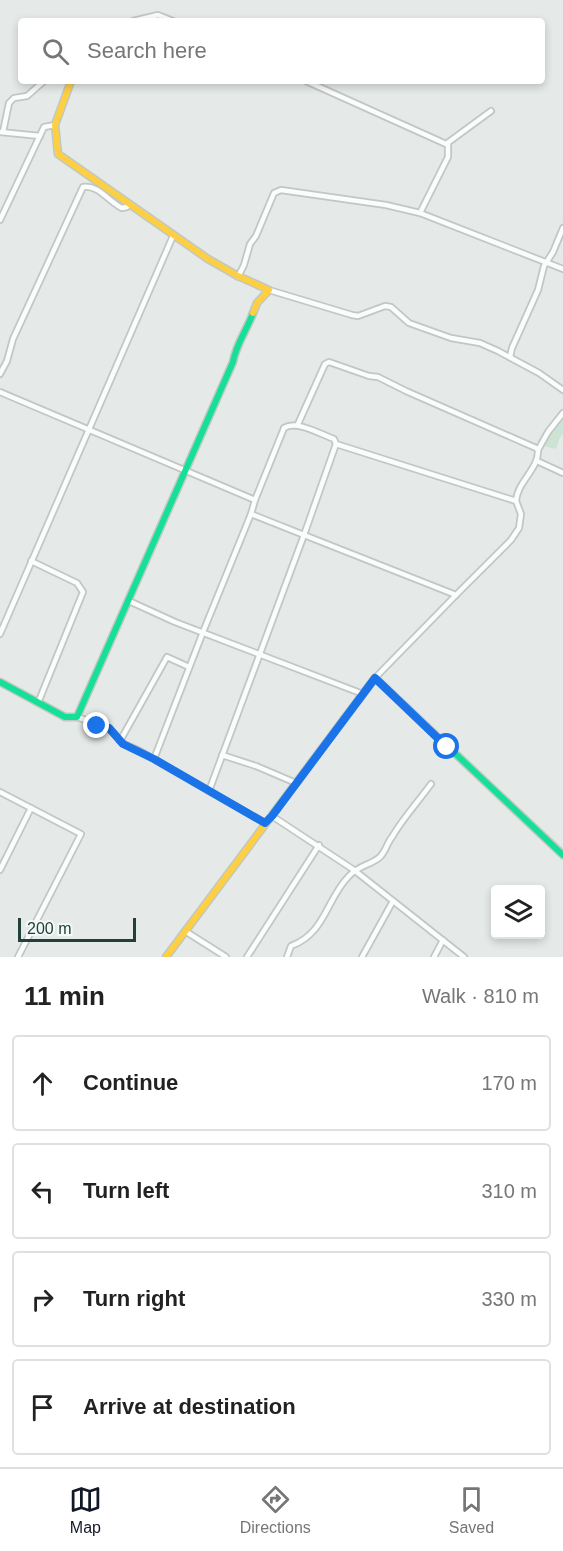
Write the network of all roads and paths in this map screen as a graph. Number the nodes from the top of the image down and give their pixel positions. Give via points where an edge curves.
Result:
1 (146, 18) edge
2 (166, 18) edge
3 (41, 84) edge
4 (67, 84) edge
5 (313, 84) edge
6 (491, 111) dead end
7 (55, 125) junction
8 (1, 132) edge
9 (40, 136) junction
10 (448, 142) junction
11 (129, 205) junction
12 (420, 213) junction
13 (0, 220) edge
14 (563, 228) edge
15 (173, 236) junction
16 (545, 262) junction
17 (563, 269) edge
18 (238, 277) junction
19 (269, 290) junction
20 (510, 357) junction
21 (0, 374) edge
22 (563, 390) edge
23 (0, 392) edge
24 (562, 416) edge
25 (298, 424) dead end
26 (88, 431) junction
27 (336, 444) junction
28 (538, 450) junction
29 (537, 461) junction
30 (185, 471) junction
31 (563, 473) edge
32 (255, 500) junction
33 (516, 501) junction
34 (251, 514) junction
35 (304, 534) junction
36 (31, 561) junction
37 (456, 595) junction
38 (129, 601) junction
39 (203, 632) junction
40 (0, 634) edge
41 (260, 654) junction
42 (189, 667) junction
43 (375, 678) junction
44 (0, 681) edge
45 (363, 694) junction
46 (38, 703) junction
47 (77, 717) junction
48 (120, 741) junction
49 (222, 755) junction
50 (154, 759) junction
51 (296, 783) junction
52 (431, 784) dead end
53 (209, 791) junction
54 (0, 792) edge
55 (31, 808) junction
56 (272, 816) junction
57 (265, 823) junction
58 (319, 845) junction
59 (563, 855) edge
60 (0, 870) edge
61 (355, 870) junction
62 (393, 901) junction
63 (185, 931) junction
64 (443, 940) junction
65 (18, 957) edge
66 (166, 957) edge
67 (226, 957) edge
68 (247, 957) edge
69 (287, 957) edge
70 (362, 957) edge
71 (434, 957) edge
72 (464, 957) edge

1 - 2 street
3 - 8 street via 27,96 9,103
4 - 7 street
5 - 10 street
6 - 10 street
7 - 9 street via 44,127
7 - 11 street via 58,154
8 - 9 street
9 - 13 street
10 - 12 street via 448,157
11 - 15 street
11 - 21 street via 122,208 90,186 83,187
12 - 16 street
12 - 18 street via 276,191
14 - 16 street
15 - 18 street
15 - 26 street
16 - 17 street
16 - 20 street via 538,290
18 - 19 street
19 - 20 street via 357,316 391,307 409,323
19 - 30 street via 257,303 235,349 233,362
20 - 22 street
23 - 26 street
24 - 28 street
25 - 28 street via 329,362 378,377
26 - 30 street
26 - 36 street
27 - 32 street via 334,439 288,425
27 - 33 street
27 - 35 street
28 - 29 street
29 - 31 street
29 - 33 street
30 - 32 street
30 - 38 street
32 - 34 street
33 - 37 street via 521,514 512,540
34 - 35 street
34 - 39 street
35 - 37 street
35 - 41 street
36 - 40 street
36 - 46 street via 77,584 83,592
37 - 43 street
38 - 39 street
38 - 47 street
39 - 41 street
39 - 42 street
41 - 45 street
41 - 49 street
42 - 48 street via 167,657
42 - 50 street
43 - 45 street
43 - 59 street
44 - 46 street
45 - 51 street
46 - 47 street via 66,717
47 - 48 street via 109,728
48 - 50 street
49 - 51 street
49 - 53 street
50 - 53 street
51 - 56 street
52 - 61 street via 379,859
53 - 57 street
54 - 55 street
55 - 60 street
55 - 65 street via 81,834
56 - 57 street
56 - 58 street
57 - 63 street
58 - 61 street
58 - 68 street
61 - 62 street
61 - 69 street via 324,919 302,942 291,946
62 - 64 street
62 - 70 street
63 - 66 street
63 - 67 street
64 - 71 street
64 - 72 street

